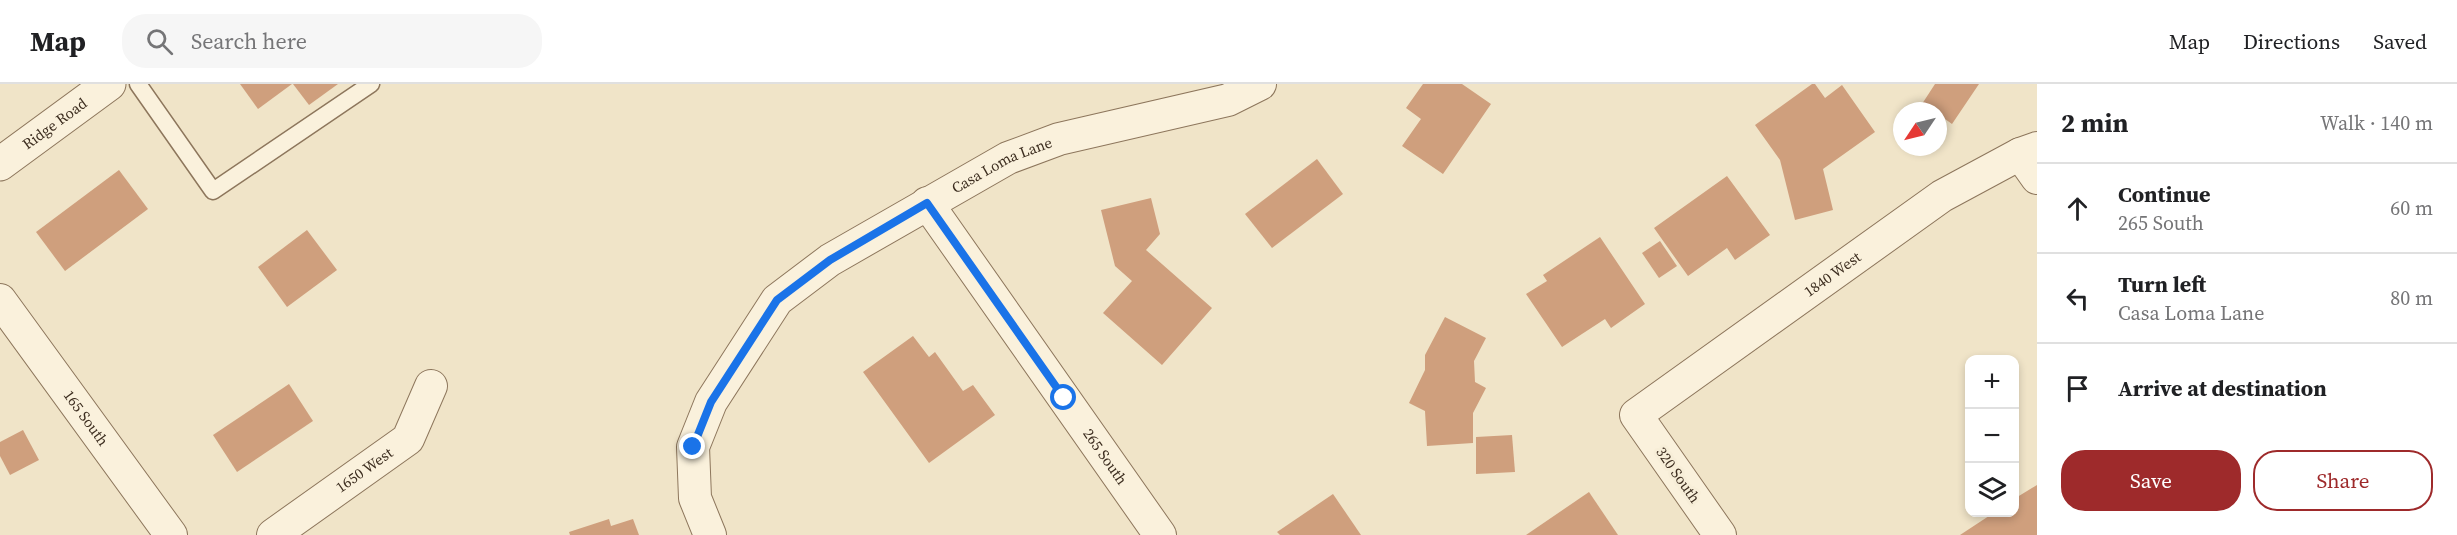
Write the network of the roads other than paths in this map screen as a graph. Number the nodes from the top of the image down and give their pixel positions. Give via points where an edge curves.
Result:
1 (109, 84) edge
2 (138, 84) edge
3 (371, 84) edge
4 (1260, 84) edge
5 (2031, 160) edge
6 (0, 164) edge
7 (927, 203) junction
8 (0, 300) edge
9 (431, 386) dead end
10 (1636, 415) joint
11 (171, 535) edge
12 (273, 535) edge
13 (710, 535) edge
14 (1160, 535) edge
15 (1720, 535) edge

1 - 6 street, Ridge Road
2 - 3 lane via 213,191
4 - 7 street, Casa Loma Lane via 1228,100 1059,139 1008,158
5 - 10 street, 1840 West via 1942,196
7 - 13 street, Casa Loma Lane via 830,260 777,300 711,402 693,447 695,498
7 - 14 street, 265 South
8 - 11 street, 165 South
9 - 12 street, 1650 West via 408,439
10 - 15 street, 320 South

